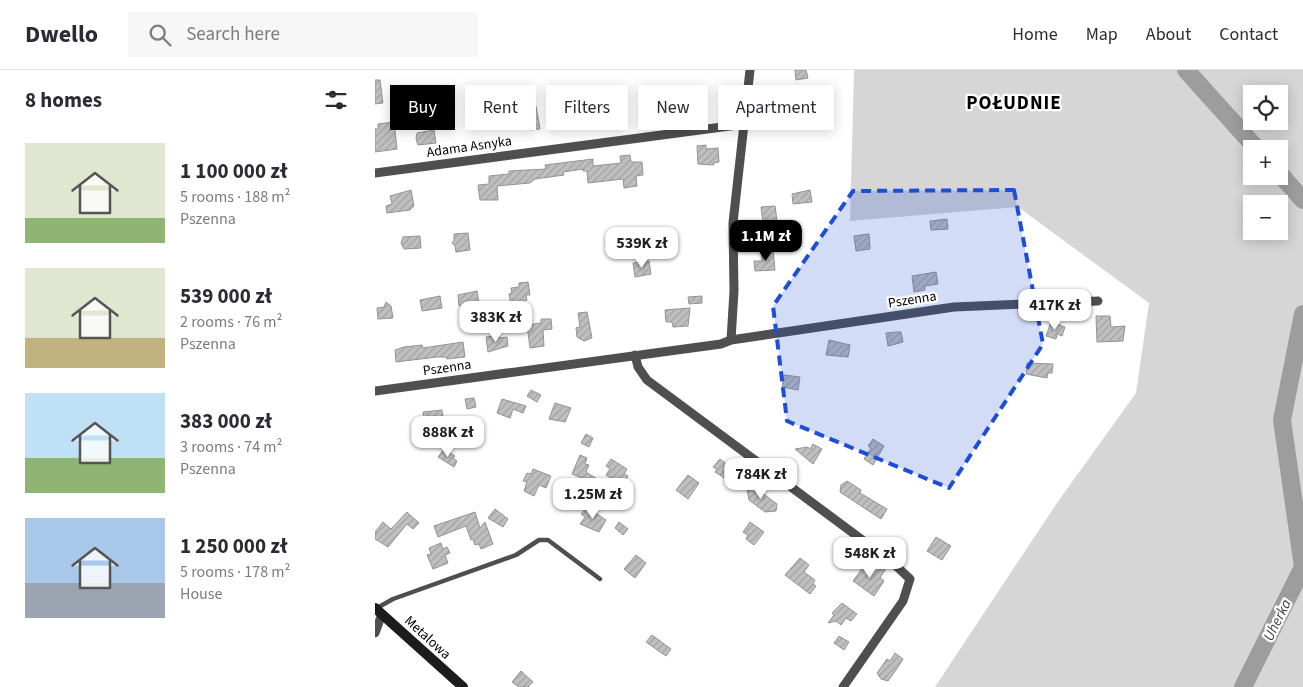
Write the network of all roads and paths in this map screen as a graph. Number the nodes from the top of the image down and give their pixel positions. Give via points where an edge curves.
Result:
1 (750, 70) edge
2 (749, 85) edge
3 (718, 128) edge
4 (744, 130) edge
5 (375, 173) edge
6 (1098, 302) dead end
7 (731, 340) junction
8 (635, 355) junction
9 (375, 391) edge
10 (600, 579) dead end
11 (378, 610) edge
12 (375, 633) edge
13 (463, 687) edge
14 (843, 687) edge

1 - 2 street
3 - 5 street, Adama Asnyka
4 - 7 street via 733,223
6 - 7 street, Pszenna via 954,306
7 - 8 street, Pszenna
8 - 9 street, Pszenna
8 - 14 street via 647,380 869,544 910,578 903,601
10 - 11 lane via 548,540 539,540 516,555 393,599
11 - 12 street
11 - 13 street, Metalowa

